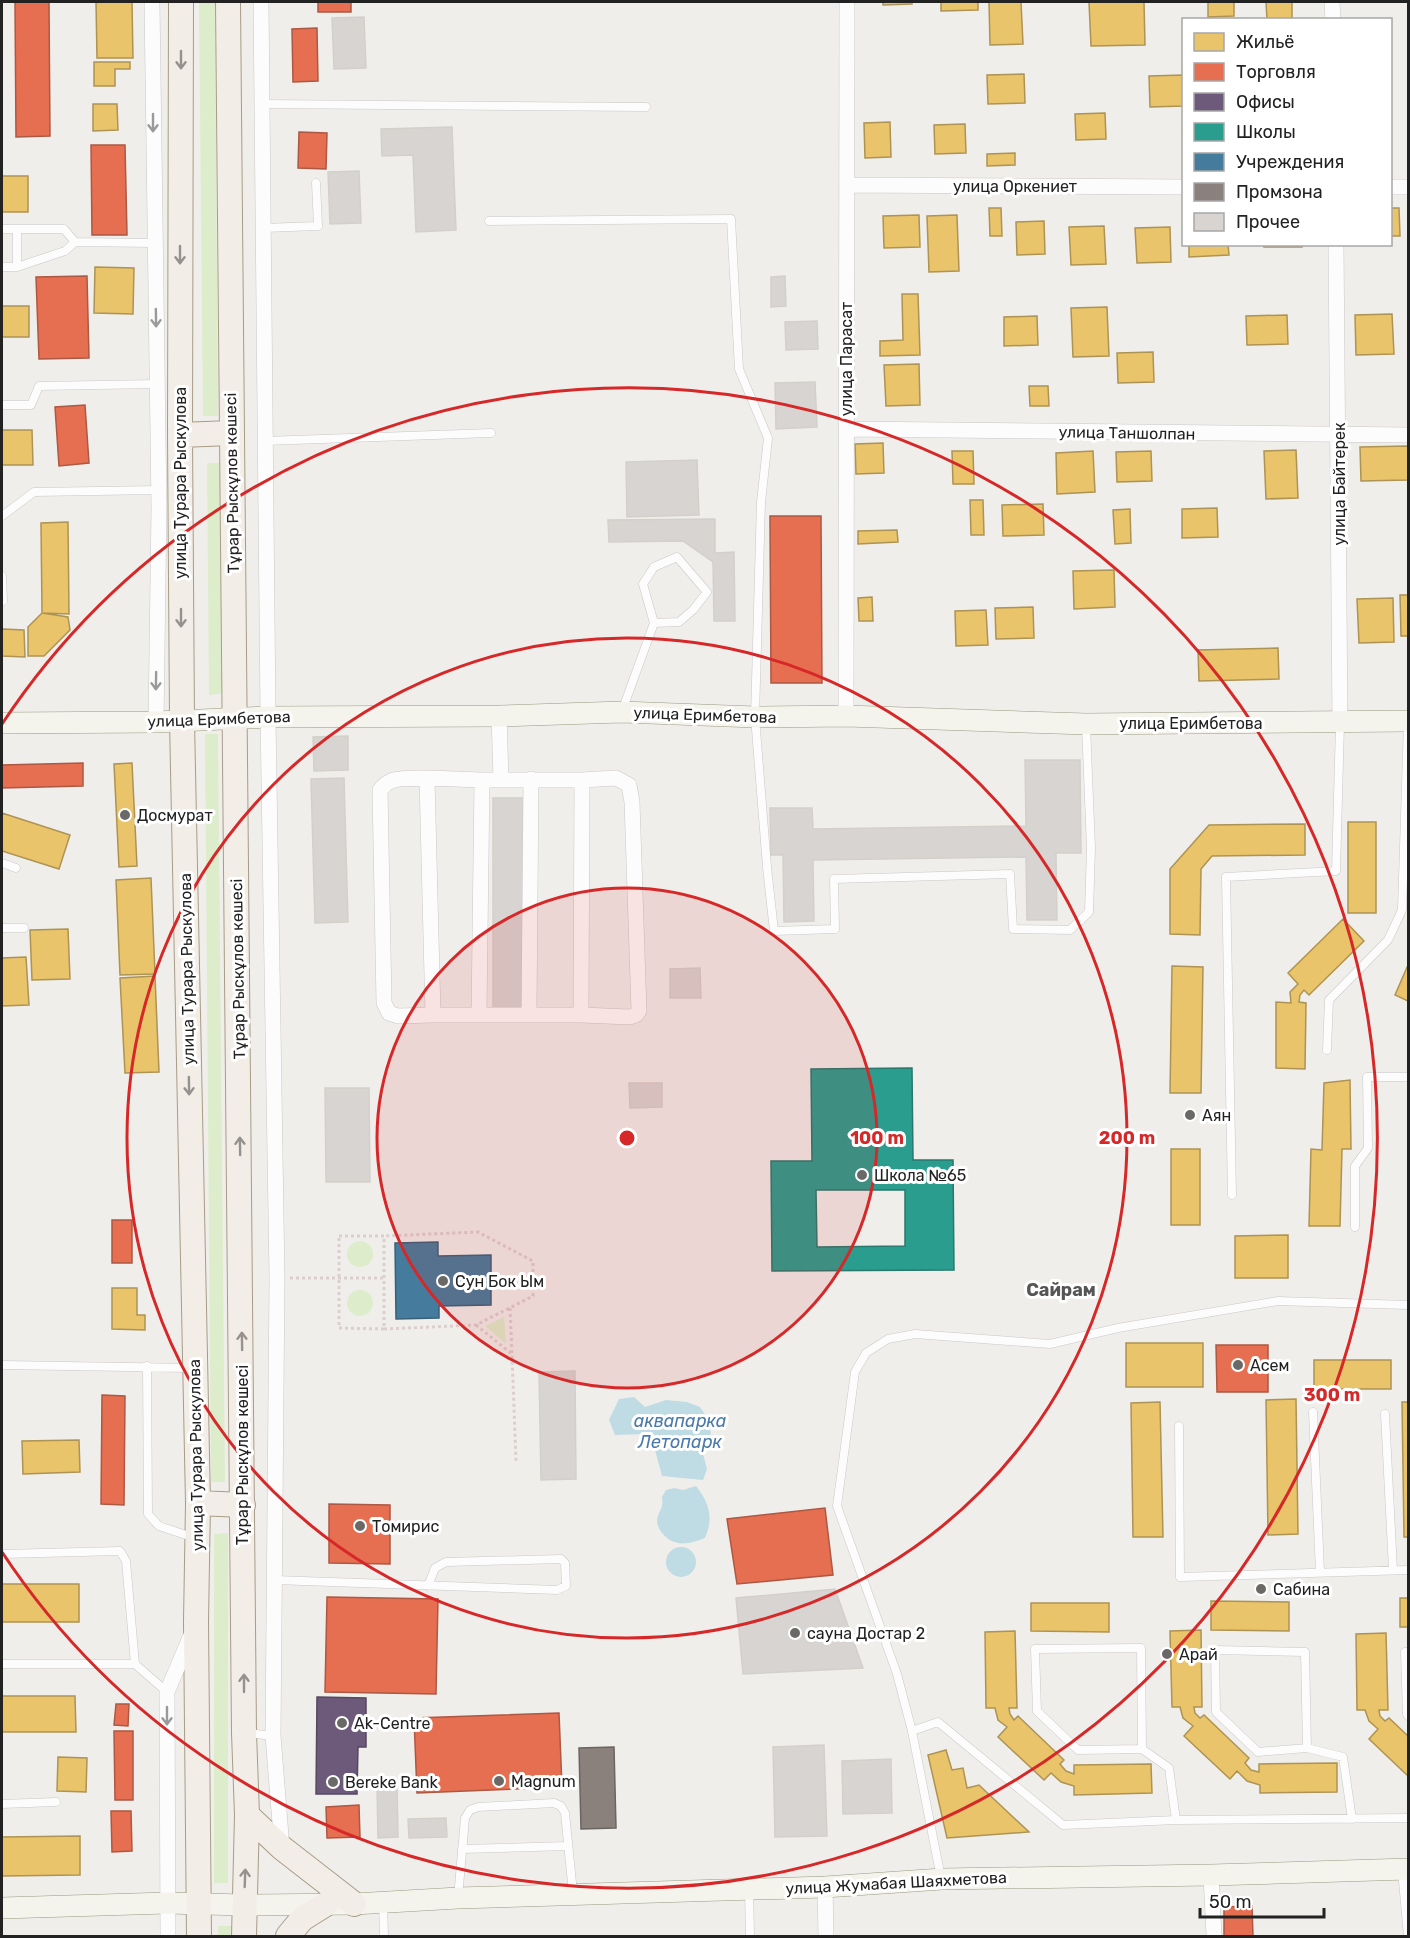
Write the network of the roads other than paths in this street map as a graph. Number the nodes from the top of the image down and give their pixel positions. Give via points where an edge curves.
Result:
1 (152, 2) edge
2 (181, 2) edge
3 (228, 2) edge
4 (261, 2) edge
5 (847, 2) edge
6 (1332, 2) edge
7 (1333, 18) edge
8 (262, 104) junction
9 (646, 107) dead end
10 (316, 183) dead end
11 (847, 185) junction
12 (1182, 187) edge
13 (1392, 187) edge
14 (1408, 187) edge
15 (489, 221) dead end
16 (263, 228) junction
17 (2, 229) edge
18 (17, 229) junction
19 (75, 242) junction
20 (154, 243) junction
21 (1336, 246) edge
22 (2, 267) edge
23 (17, 267) junction
24 (157, 384) junction
25 (2, 405) edge
26 (846, 429) junction
27 (231, 433) junction
28 (492, 433) dead end
29 (180, 435) junction
30 (1339, 435) junction
31 (1408, 435) edge
32 (265, 441) junction
33 (159, 490) junction
34 (159, 508) junction
35 (2, 516) edge
36 (2, 576) edge
37 (181, 576) junction
38 (2, 601) edge
39 (654, 623) junction
40 (622, 712) junction
41 (499, 716) junction
42 (846, 716) junction
43 (268, 717) junction
44 (755, 717) junction
45 (236, 718) junction
46 (182, 721) junction
47 (1408, 721) edge
48 (156, 722) junction
49 (2, 723) edge
50 (1340, 723) junction
51 (1086, 724) junction
52 (501, 778) junction
53 (427, 779) junction
54 (531, 779) junction
55 (482, 780) junction
56 (582, 780) junction
57 (1407, 785) edge
58 (2, 864) edge
59 (16, 868) dead end
60 (2, 928) edge
61 (24, 928) dead end
62 (479, 1014) junction
63 (529, 1014) junction
64 (433, 1015) junction
65 (581, 1015) junction
66 (1327, 1050) dead end
67 (1408, 1077) edge
68 (1232, 1195) dead end
69 (1356, 1227) dead end
70 (1408, 1305) edge
71 (2, 1365) edge
72 (147, 1366) junction
73 (195, 1368) junction
74 (1312, 1412) dead end
75 (1385, 1414) dead end
76 (1179, 1426) dead end
77 (198, 1503) junction
78 (243, 1505) junction
79 (198, 1539) junction
80 (2, 1554) edge
81 (1408, 1569) edge
82 (1393, 1570) junction
83 (1320, 1572) junction
84 (274, 1580) junction
85 (428, 1586) junction
86 (196, 1622) junction
87 (1408, 1652) edge
88 (2, 1664) edge
89 (135, 1664) junction
90 (167, 1692) junction
91 (1408, 1716) edge
92 (912, 1731) junction
93 (244, 1733) junction
94 (273, 1736) junction
95 (1307, 1748) junction
96 (1142, 1749) junction
97 (56, 1802) dead end
98 (2, 1804) edge
99 (247, 1815) junction
100 (1408, 1818) edge
101 (1352, 1819) junction
102 (1176, 1820) junction
103 (568, 1846) junction
104 (282, 1848) junction
105 (462, 1849) junction
106 (1405, 1869) edge
107 (1211, 1875) junction
108 (942, 1879) junction
109 (825, 1887) junction
110 (748, 1889) junction
111 (573, 1894) junction
112 (458, 1898) junction
113 (383, 1901) junction
114 (167, 1903) junction
115 (199, 1904) junction
116 (326, 1904) junction
117 (354, 1904) junction
118 (244, 1905) junction
119 (2, 1908) edge
120 (168, 1936) edge
121 (200, 1936) edge
122 (244, 1936) edge
123 (288, 1936) edge
124 (384, 1936) edge
125 (750, 1936) edge
126 (826, 1936) edge
127 (1214, 1936) edge
128 (1408, 1936) edge

1 -> 20 street
2 -> 29 main road, улица Турара Рыскулова
3 - 27 main road, Тұрар Рыскұлов көшесі
4 - 8 street
5 - 11 street, улица Парасат
6 - 7 street
8 - 9 lane
8 - 16 street
10 - 16 lane via 318,226
11 - 12 street, улица Оркениет
11 - 26 street, улица Парасат
13 - 14 street
15 - 44 lane via 731,219 739,369 768,438 761,502
16 - 32 street
17 - 18 lane
18 - 19 lane via 64,229
18 - 23 lane
19 - 20 lane
19 - 23 lane via 65,251
20 -> 24 street
21 - 30 street, улица Байтерек
22 - 23 lane
24 - 25 lane via 39,386 31,405
24 - 33 street
26 - 30 street, улица Таншолпан
26 - 42 street, улица Парасат
27 - 29 main road
27 - 45 main road, Тұрар Рыскұлов көшесі
28 - 32 lane
29 - 37 main road, улица Турара Рыскулова
30 - 31 street, улица Таншолпан
30 - 50 street, улица Байтерек
32 - 43 street
33 - 34 street
33 - 35 lane via 34,492
34 - 37 street
34 -> 48 street
36 - 38 lane
37 -> 46 main road, улица Турара Рыскулова
39 - 39 lane via 643,584 654,567 677,557 707,592 679,622
39 - 40 lane
40 - 41 street, улица Еримбетова
40 - 44 street, улица Еримбетова
41 - 43 street, улица Еримбетова
41 - 52 street
42 - 44 street, улица Еримбетова
42 - 51 street, улица Еримбетова
43 - 45 street, улица Еримбетова
43 - 84 street via 277,1278
44 - 51 lane via 774,931 835,929 834,879 1010,874 1013,928 1070,930 1089,912 1091,848
45 - 46 street, улица Еримбетова
78 -> 45 main road, Тұрар Рыскұлов көшесі
46 - 48 street, улица Еримбетова
46 -> 73 main road, улица Турара Рыскулова
47 - 50 street, улица Еримбетова
47 - 57 lane
48 - 49 street, улица Еримбетова
50 - 51 street, улица Еримбетова
50 - 68 lane via 1336,871 1226,877
52 - 54 street
52 - 55 street
53 - 55 street
53 - 64 street
53 - 64 street via 393,780 380,790 384,1003 389,1013 398,1016
54 - 56 street
54 - 63 street
55 - 62 street
56 - 65 street
56 - 65 street via 616,778 629,785 639,1011 630,1017
57 - 66 lane via 1402,910 1388,940 1329,1000
58 - 59 lane
60 - 61 lane
62 - 63 street
62 - 64 street
63 - 65 street
67 - 69 lane via 1367,1077 1368,1148 1355,1166
70 - 92 lane via 1278,1301 1118,1328 1050,1344 915,1334 888,1339 866,1353 855,1372 837,1506 897,1674
71 - 72 lane
72 - 73 lane
72 - 79 lane via 147,1514 159,1526
73 - 77 main road, улица Турара Рыскулова
74 - 83 lane
75 - 82 lane
76 - 83 lane via 1180,1577
77 - 78 main road
77 - 79 main road, улица Турара Рыскулова
93 -> 78 main road, Тұрар Рыскұлов көшесі
79 - 86 main road, улица Турара Рыскулова
80 - 89 lane via 120,1551 126,1561
81 - 82 lane
82 - 83 lane
84 - 85 lane
84 - 94 street
85 - 85 lane via 557,1590 566,1586 565,1563 561,1559 446,1562 435,1568
86 - 90 street
86 - 115 main road, улица Турара Рыскулова
87 - 91 lane
88 - 89 lane
89 - 90 lane
90 -> 114 street
92 - 102 lane via 938,1722 1063,1825
92 - 108 lane
93 - 94 lane
93 - 99 main road, Тұрар Рыскұлов көшесі
94 - 104 street
95 - 95 lane via 1258,1752 1216,1712 1215,1650 1305,1652
95 - 101 lane via 1343,1757
96 - 96 lane via 1078,1750 1037,1711 1035,1648 1141,1648
96 - 102 lane via 1169,1768
97 - 98 lane
99 - 104 main road
118 -> 99 main road, Тұрар Рыскұлов көшесі
100 - 101 lane
101 - 102 lane
103 - 105 lane
103 - 105 lane via 565,1813 555,1803 470,1810 465,1818
103 - 111 lane
104 - 117 main road
105 - 112 lane
106 - 107 street, улица Жумабая Шаяхметова
106 - 128 lane
107 - 108 street, улица Жумабая Шаяхметова
107 - 127 street
108 - 109 street, улица Жумабая Шаяхметова
109 - 110 street, улица Жумабая Шаяхметова
109 - 126 street
110 - 111 street, улица Жумабая Шаяхметова
110 - 125 lane
111 - 112 street, улица Жумабая Шаяхметова
112 - 113 street, улица Жумабая Шаяхметова
113 - 117 street, улица Жумабая Шаяхметова
113 - 124 lane
114 - 115 street
114 - 119 street
114 - 120 street
115 - 118 street
115 - 121 main road, улица Турара Рыскулова
116 - 117 street, улица Жумабая Шаяхметова
116 - 118 street, улица Жумабая Шаяхметова
116 - 123 main road via 302,1919
118 - 122 main road, Тұрар Рыскұлов көшесі

